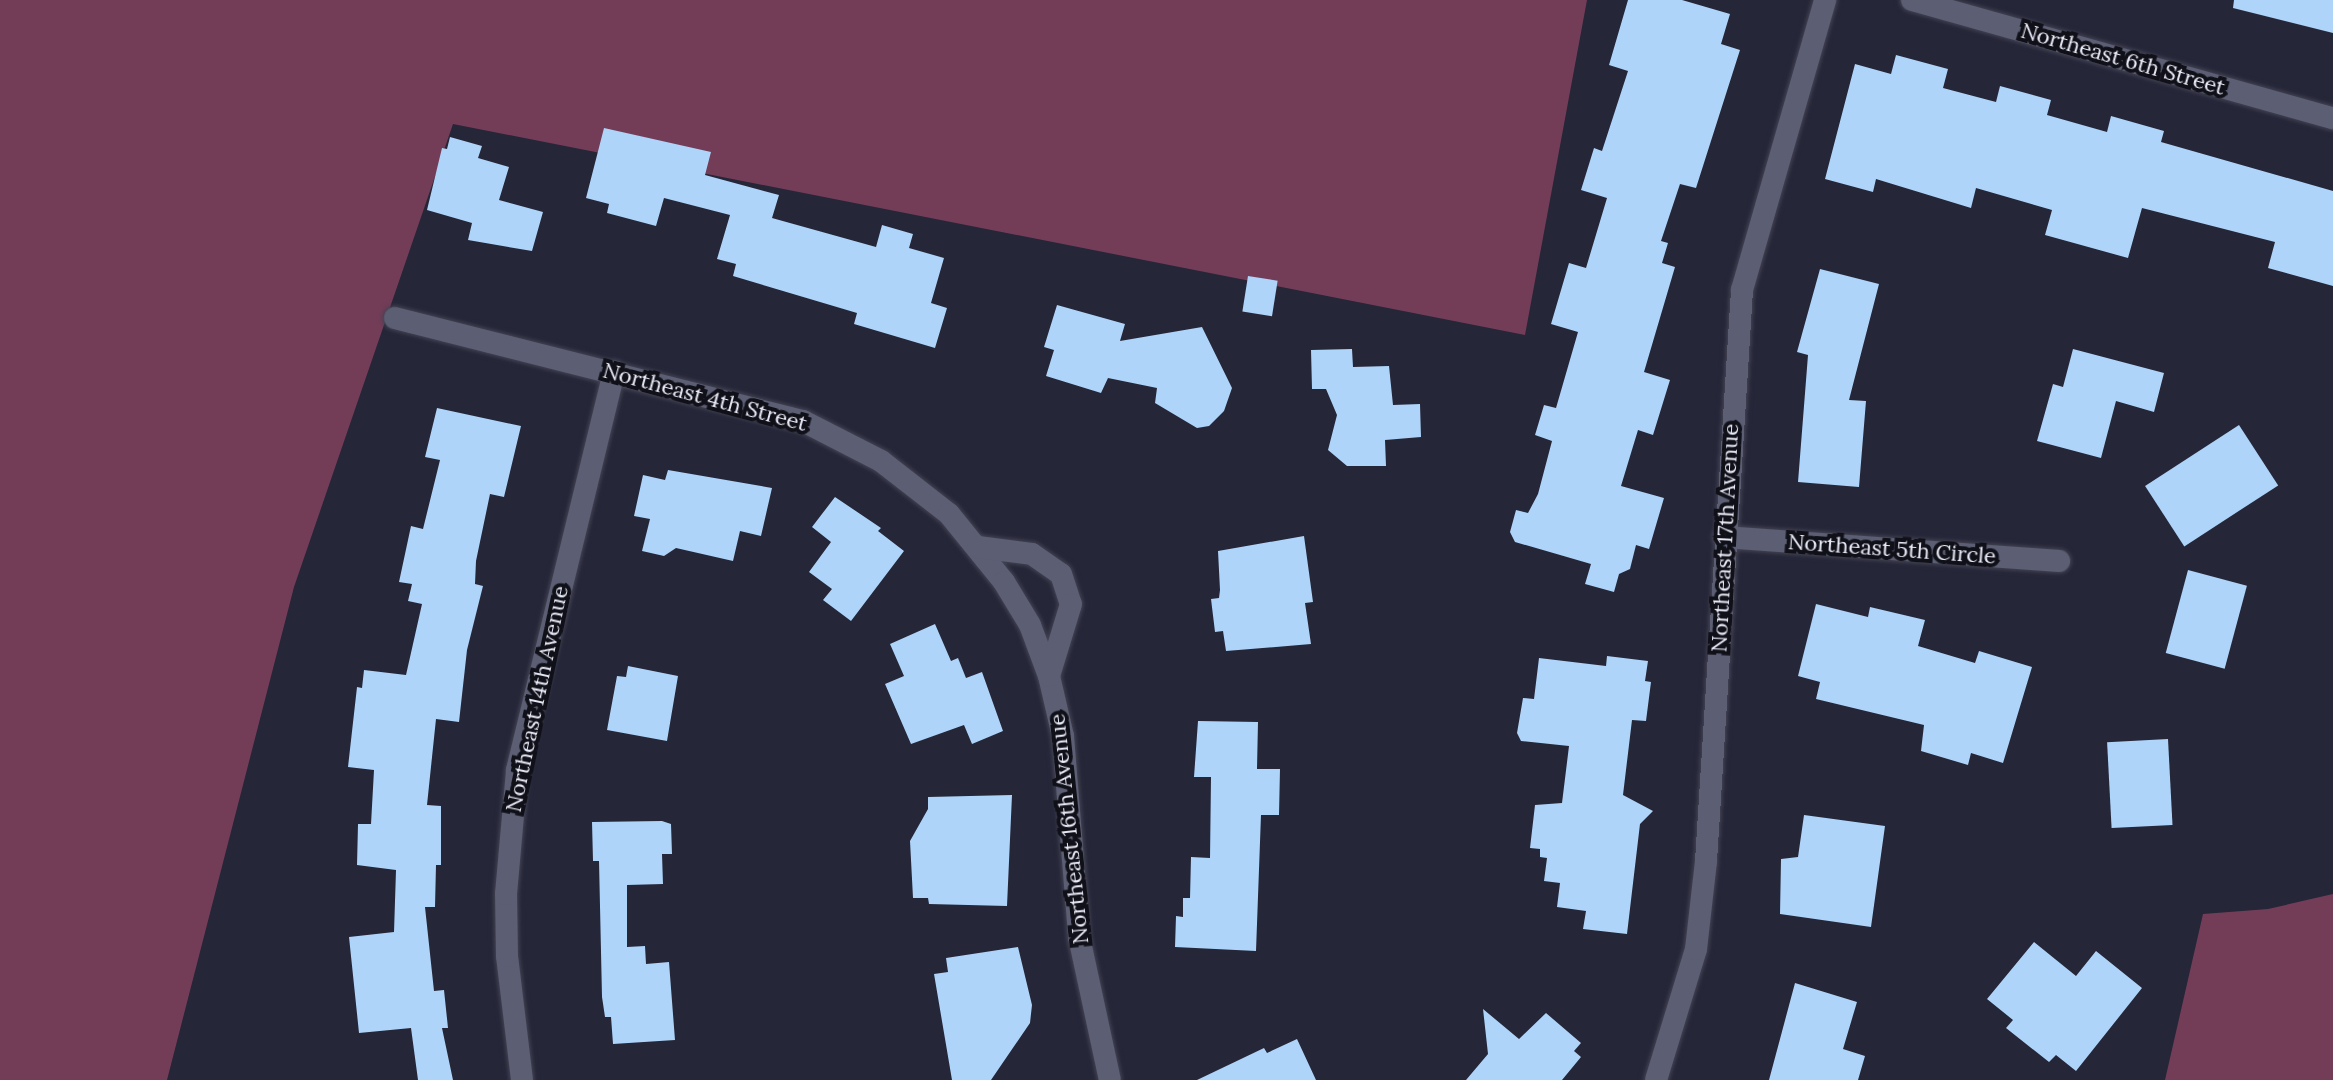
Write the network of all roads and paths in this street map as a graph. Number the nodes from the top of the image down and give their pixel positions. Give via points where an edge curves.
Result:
1 (1825, 0) edge
2 (1912, 0) edge
3 (2333, 118) edge
4 (395, 318) dead end
5 (614, 372) junction
6 (1724, 537) junction
7 (978, 547) junction
8 (2059, 561) dead end
9 (1049, 676) junction
10 (522, 1080) edge
11 (1110, 1080) edge
12 (1656, 1080) edge

1 - 6 street, Northeast 17th Avenue via 1742,290
2 - 3 street, Northeast 6th Street
4 - 5 street, Northeast 4th Street
5 - 7 street, Northeast 4th Street via 754,407 843,439 916,486
5 - 10 street, Northeast 14th Avenue via 515,786 507,956
6 - 8 street, Northeast 5th Circle
6 - 12 street, Northeast 17th Avenue via 1696,949
7 - 9 street, Northeast 16th Avenue via 1030,625
7 - 9 street via 1032,554 1061,574 1071,604
9 - 11 street, Northeast 16th Avenue via 1063,736 1079,937

